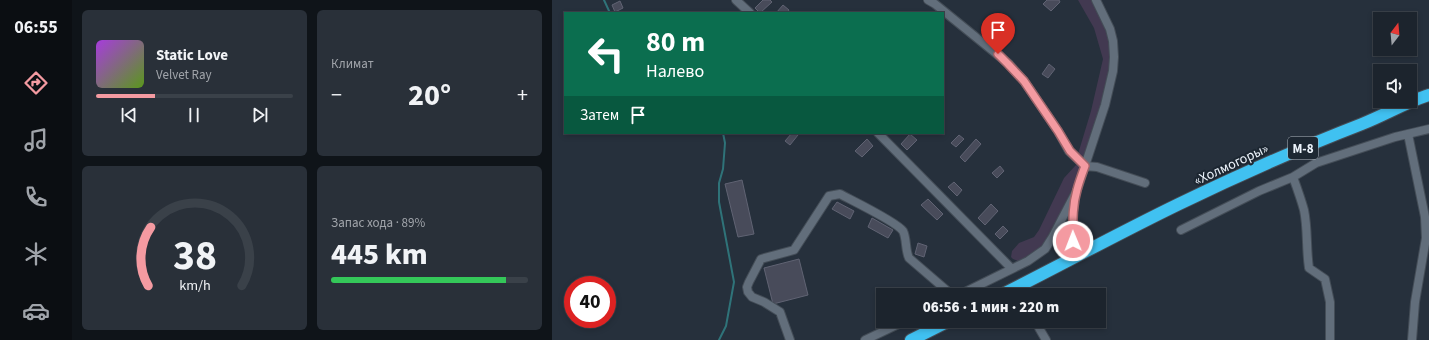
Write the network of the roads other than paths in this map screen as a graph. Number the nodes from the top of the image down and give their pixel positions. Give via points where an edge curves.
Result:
1 (736, 0) edge
2 (928, 0) edge
3 (1096, 0) edge
4 (749, 12) edge
5 (1429, 95) edge
6 (1429, 130) edge
7 (879, 134) edge
8 (1408, 134) junction
9 (1085, 166) junction
10 (1293, 177) junction
11 (1145, 183) dead end
12 (1077, 190) junction
13 (1062, 218) junction
14 (1072, 219) junction
15 (1180, 230) dead end
16 (1076, 257) junction
17 (1012, 269) junction
18 (944, 288) edge
19 (973, 288) edge
20 (1015, 288) edge
21 (890, 328) edge
22 (935, 328) edge
23 (1039, 328) edge
24 (790, 340) edge
25 (865, 340) edge
26 (911, 340) edge
27 (1046, 340) edge
28 (1330, 340) edge
29 (1412, 340) edge

1 - 4 street
2 - 9 street via 1008,64 1024,81 1070,151
3 - 9 street via 1110,29 1114,57 1110,88
5 - 16 highway, «Холмогоры» / М-8 via 1276,159 1163,212
6 - 8 street
7 - 17 street
8 - 10 street via 1316,163
8 - 29 street via 1425,217 1426,238 1415,302
9 - 11 street via 1097,167
9 - 12 street
10 - 15 street via 1258,191
10 - 28 street via 1304,210 1309,268 1325,279 1330,302
12 - 13 street
12 - 14 street
13 - 14 street
13 - 17 street via 1045,249
14 - 16 street
16 - 20 highway, М-8
17 - 19 street
18 - 24 street via 909,258 905,237 900,228 840,194 829,196 794,250 761,260 747,287 752,297 780,312
21 - 25 street
22 - 26 highway
23 - 27 street

